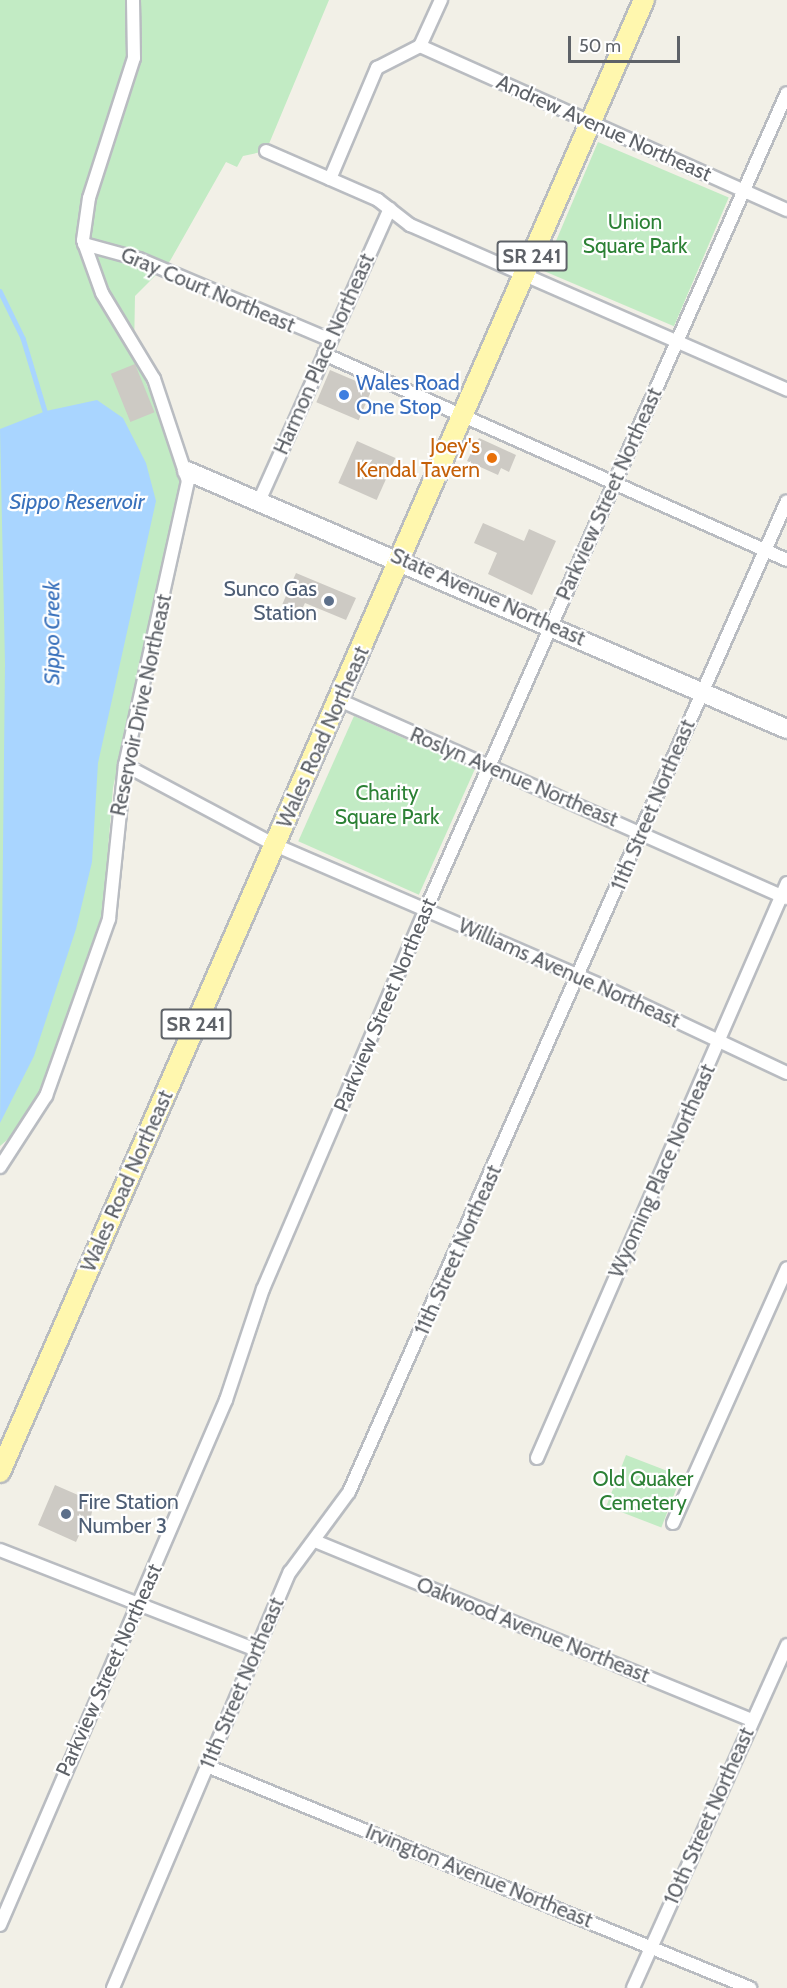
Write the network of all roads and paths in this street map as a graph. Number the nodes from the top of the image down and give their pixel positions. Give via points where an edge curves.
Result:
1 (133, 0) edge
2 (441, 0) edge
3 (644, 0) edge
4 (420, 46) junction
5 (787, 93) edge
6 (590, 122) junction
7 (266, 151) dead end
8 (330, 178) junction
9 (743, 191) junction
10 (390, 209) junction
11 (787, 210) edge
12 (84, 244) junction
13 (524, 274) junction
14 (331, 340) junction
15 (677, 341) junction
16 (324, 354) junction
17 (787, 390) edge
18 (462, 417) junction
19 (187, 471) junction
20 (614, 483) junction
21 (260, 499) junction
22 (787, 501) edge
23 (765, 550) junction
24 (401, 558) junction
25 (787, 560) edge
26 (551, 625) junction
27 (702, 691) junction
28 (339, 700) junction
29 (787, 729) edge
30 (125, 765) junction
31 (490, 766) junction
32 (641, 832) junction
33 (275, 845) junction
34 (787, 883) edge
35 (784, 898) edge
36 (426, 909) junction
37 (578, 976) junction
38 (718, 1042) junction
39 (787, 1072) edge
40 (0, 1167) edge
41 (787, 1268) edge
42 (537, 1458) dead end
43 (0, 1472) edge
44 (673, 1523) dead end
45 (315, 1541) junction
46 (0, 1550) edge
47 (138, 1604) junction
48 (787, 1645) edge
49 (256, 1650) junction
50 (752, 1720) junction
51 (207, 1766) junction
52 (0, 1925) edge
53 (652, 1946) junction
54 (113, 1988) edge
55 (633, 1988) edge
56 (750, 1988) edge

1 - 12 street via 130,75 88,198
2 - 4 street
3 - 6 main road, Wales Road Northeast / SR 241
4 - 6 street, Andrew Avenue Northeast
4 - 8 street via 377,68
5 - 9 street, Parkview Street Northeast
6 - 9 street, Andrew Avenue Northeast
6 - 13 main road, Wales Road Northeast / SR 241
7 - 8 street
8 - 10 street
9 - 11 street, Andrew Avenue Northeast
9 - 15 street, Parkview Street Northeast
10 - 13 street via 410,225
10 - 14 street, Harmon Place Northeast
12 - 14 street, Gray Court Northeast via 139,259
12 - 19 street via 102,293 154,379
13 - 15 street
13 - 18 main road, Wales Road Northeast / SR 241
14 - 16 street, Harmon Place Northeast
15 - 17 street
15 - 20 street, Parkview Street Northeast
16 - 18 street
16 - 21 street, Harmon Place Northeast
18 - 20 street
18 - 24 main road, Wales Road Northeast / SR 241
19 - 21 street, State Avenue Northeast
19 - 30 street, Reservoir Drive Northeast
20 - 23 street
20 - 26 street, Parkview Street Northeast
21 - 24 street, State Avenue Northeast
22 - 23 street, 11th Street Northeast
23 - 25 street
23 - 27 street, 11th Street Northeast
24 - 26 street, State Avenue Northeast
24 - 28 main road, Wales Road Northeast / SR 241
26 - 27 street, State Avenue Northeast
26 - 31 street, Parkview Street Northeast
27 - 29 street, State Avenue Northeast
27 - 32 street, 11th Street Northeast
28 - 31 street, Roslyn Avenue Northeast
28 - 33 main road, Wales Road Northeast / SR 241
30 - 33 street, Williams Avenue Northeast
30 - 40 street, Reservoir Drive Northeast via 109,919 92,978 46,1096
31 - 32 street, Roslyn Avenue Northeast
31 - 36 street, Parkview Street Northeast
32 - 35 street, Roslyn Avenue Northeast
32 - 37 street, 11th Street Northeast
33 - 36 street, Williams Avenue Northeast
33 - 43 main road, Wales Road Northeast / SR 241
34 - 35 street, Wyoming Place Northeast
35 - 38 street, Wyoming Place Northeast
36 - 37 street, Williams Avenue Northeast
36 - 47 street, Parkview Street Northeast via 264,1289 226,1400
37 - 38 street, Williams Avenue Northeast
37 - 45 street, 11th Street Northeast via 349,1492
38 - 39 street, Williams Avenue Northeast
38 - 42 street, Wyoming Place Northeast
41 - 44 street
45 - 49 street, 11th Street Northeast via 290,1572
45 - 50 street, Oakwood Avenue Northeast
46 - 47 street
47 - 49 street
47 - 52 street, Parkview Street Northeast
48 - 50 street, 10th Street Northeast
49 - 51 street, 11th Street Northeast
50 - 53 street, 10th Street Northeast
51 - 53 street, Irvington Avenue Northeast
51 - 54 street, 11th Street Northeast
53 - 55 street, 10th Street Northeast
53 - 56 street, Irvington Avenue Northeast

